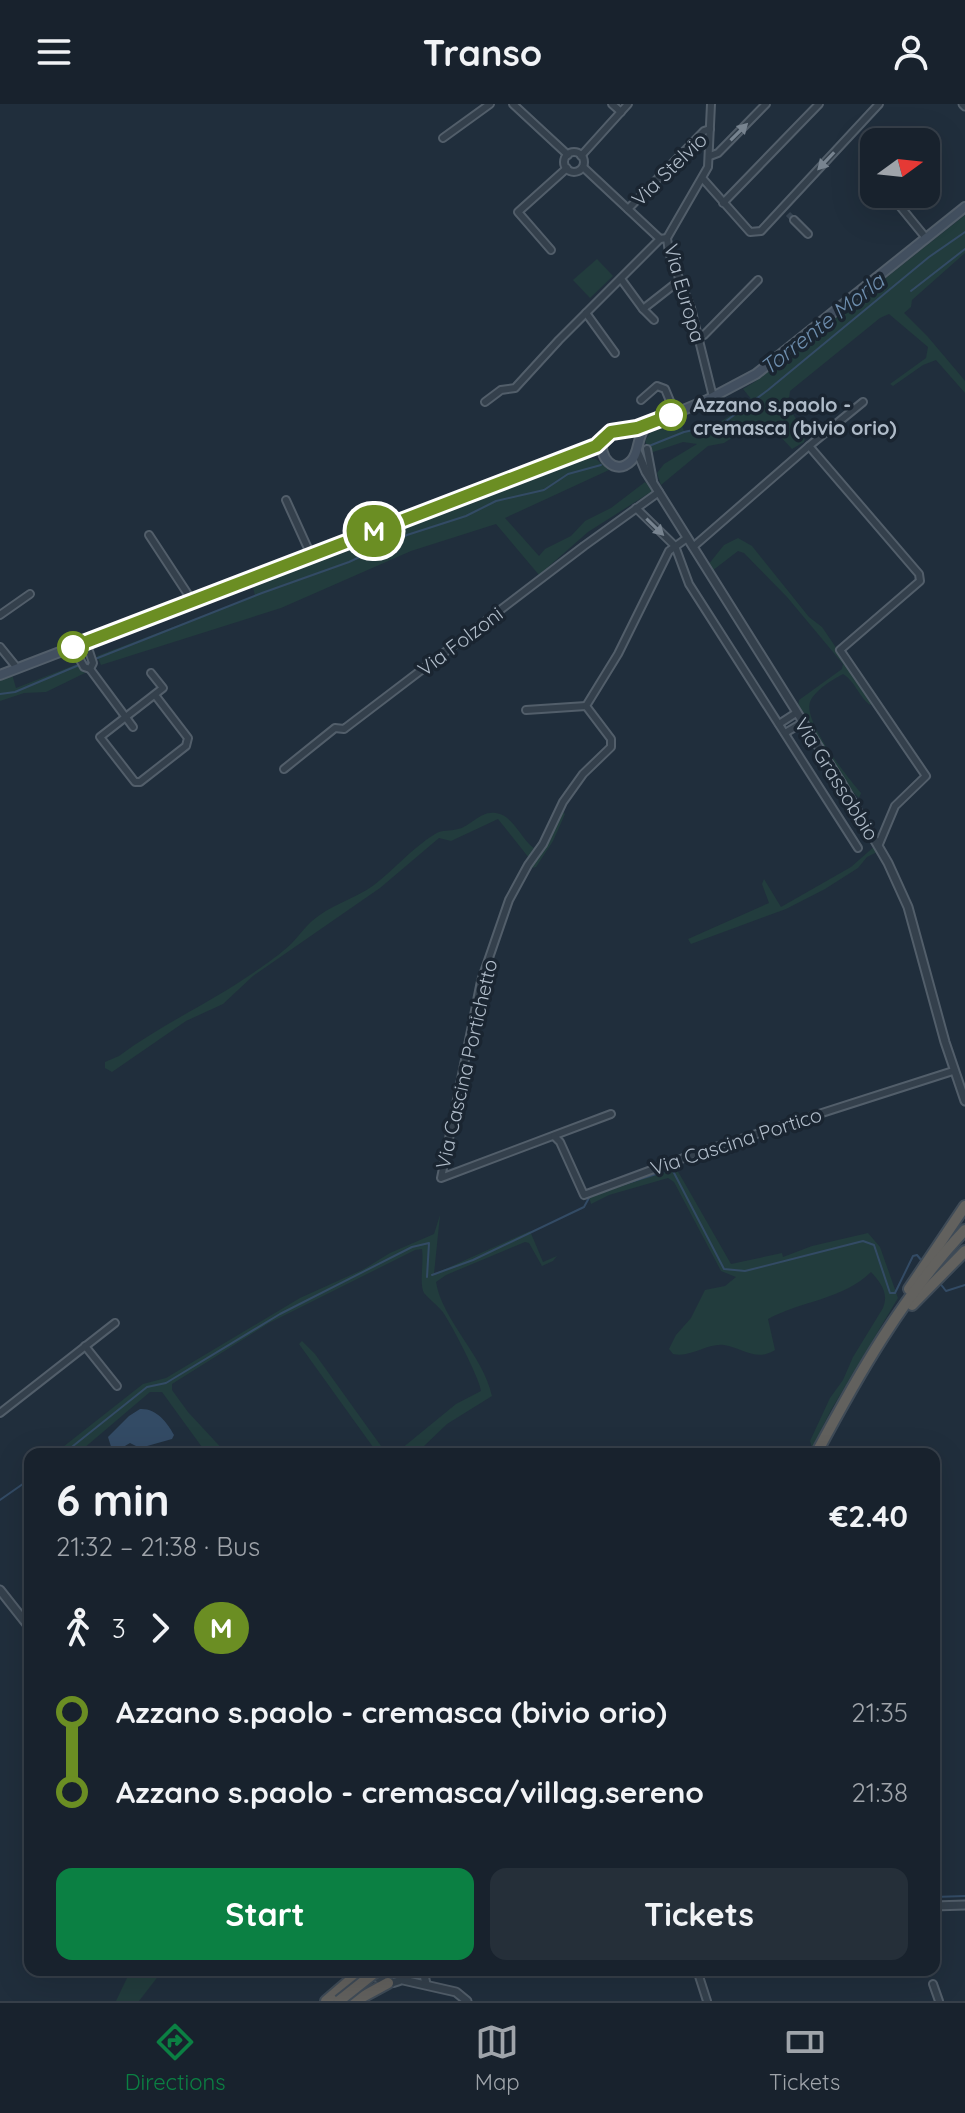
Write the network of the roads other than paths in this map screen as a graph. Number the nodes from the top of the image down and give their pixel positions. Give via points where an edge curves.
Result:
1 (513, 104) edge
2 (612, 104) edge
3 (628, 104) edge
4 (711, 104) edge
5 (766, 104) edge
6 (819, 104) edge
7 (879, 104) edge
8 (486, 105) edge
9 (621, 112) junction
10 (710, 129) junction
11 (443, 138) dead end
12 (568, 155) junction
13 (581, 156) junction
14 (710, 156) junction
15 (583, 167) junction
16 (567, 168) junction
17 (703, 179) junction
18 (693, 194) junction
19 (716, 196) junction
20 (723, 203) junction
21 (965, 207) edge
22 (901, 208) edge
23 (628, 209) junction
24 (794, 220) tunnel mouth
25 (808, 234) dead end
26 (664, 238) junction
27 (926, 238) junction
28 (551, 250) dead end
29 (621, 279) junction
30 (680, 280) junction
31 (758, 280) dead end
32 (643, 309) junction
33 (586, 313) junction
34 (654, 320) dead end
35 (698, 336) junction
36 (615, 353) dead end
37 (713, 397) junction
38 (641, 400) dead end
39 (485, 402) dead end
40 (863, 402) dead end
41 (675, 413) junction
42 (650, 424) junction
43 (625, 431) junction
44 (603, 439) junction
45 (809, 446) junction
46 (636, 448) junction
47 (647, 449) dead end
48 (580, 450) junction
49 (602, 455) junction
50 (621, 466) junction
51 (646, 472) junction
52 (653, 482) junction
53 (659, 492) junction
54 (286, 500) dead end
55 (636, 508) junction
56 (149, 535) dead end
57 (687, 538) junction
58 (675, 546) junction
59 (693, 547) junction
60 (311, 555) junction
61 (30, 594) dead end
62 (193, 602) junction
63 (0, 615) edge
64 (86, 642) junction
65 (0, 647) edge
66 (73, 647) junction
67 (88, 664) junction
68 (16, 669) junction
69 (151, 673) dead end
70 (0, 675) edge
71 (155, 695) junction
72 (586, 706) junction
73 (526, 710) dead end
74 (796, 713) junction
75 (126, 717) junction
76 (802, 723) junction
77 (779, 724) junction
78 (133, 727) dead end
79 (785, 733) junction
80 (284, 769) dead end
81 (879, 844) junction
82 (858, 848) dead end
83 (953, 1071) junction
84 (965, 1101) edge
85 (611, 1114) dead end
86 (554, 1136) junction
87 (965, 1206) edge
88 (965, 1230) edge
89 (965, 1251) edge
90 (115, 1323) dead end
91 (886, 1333) junction
92 (85, 1346) junction
93 (117, 1386) dead end
94 (0, 1413) edge
95 (819, 1448) edge
96 (0, 1590) edge
97 (24, 1620) edge
98 (965, 1905) edge
99 (940, 1906) edge
100 (355, 1976) edge
101 (370, 1976) edge
102 (374, 1976) edge
103 (410, 1976) edge
104 (423, 1976) edge
105 (699, 1976) edge
106 (403, 1980) junction
107 (388, 1983) junction
108 (426, 1984) junction
109 (933, 1984) dead end
110 (706, 2000) edge
111 (326, 2001) edge
112 (339, 2001) edge
113 (355, 2001) edge
114 (467, 2001) edge
115 (697, 2001) edge
116 (939, 2001) edge

1 - 12 street
2 - 9 street
3 - 9 street
4 - 10 street, Via Europa
14 -> 5 street
6 - 20 street
7 -> 20 street via 785,211 756,233
8 - 11 street
9 - 13 street
10 - 14 street, Via Europa
10 - 23 street, Via Stelvio
12 - 13 street
12 - 16 street
13 - 15 street
14 - 17 street, Via Europa
15 - 16 street via 575,172
15 - 23 street
16 - 28 street via 518,212
17 - 18 street, Via Europa
17 - 19 street
18 - 19 street
18 - 26 street, Via Europa
19 - 20 street
21 - 27 main road
22 - 27 street
23 - 26 street
24 - 25 street
26 - 29 street
26 - 30 street, Via Europa
27 - 37 main road via 764,368
29 - 32 street
29 - 33 street
30 - 32 street
30 - 35 street, Via Europa
31 - 35 street
32 - 34 street
33 - 36 street
33 - 39 street via 515,388 501,390
35 - 37 street, Via Europa
37 - 41 main road
38 - 41 street via 657,386 665,389
40 - 45 street
41 - 42 main road
42 - 43 main road
42 - 46 main road
43 - 44 main road
43 - 46 main road
44 - 48 main road
44 - 49 main road
45 - 59 street
45 - 81 street via 919,574 920,581 840,650 926,776 895,806
46 - 50 main road via 632,461
46 - 51 street, Via Grassobbio
47 - 52 street, Via Grassobbio
48 - 49 main road
48 - 60 main road
49 - 50 main road
50 - 51 street
51 - 52 street, Via Grassobbio
52 - 53 street, Via Grassobbio
53 - 55 street, Via Folzoni
53 - 57 street, Via Grassobbio
54 - 60 street
55 -> 58 street
55 - 80 street, Via Folzoni
56 - 62 street
57 - 58 street
57 - 59 street, Via Grassobbio
58 - 72 street
58 - 77 street via 689,584
59 - 74 street, Via Grassobbio
60 - 62 main road
61 - 63 street
62 - 64 main road
64 - 66 main road
64 - 67 street
65 - 68 street
66 - 67 street
66 - 68 main road
67 - 75 street
68 - 70 main road
69 - 71 street via 163,688
71 - 75 street
71 - 75 street via 188,738 186,746 140,782 100,737
72 - 73 street
72 - 86 street, Via Cascina Portichetto via 612,743 563,802 509,900 481,981 441,1178
74 - 76 street, Via Grassobbio
74 - 77 street
75 - 78 street
76 - 79 street
76 - 81 street, Via Grassobbio
77 - 79 street
79 - 82 street
81 - 83 street, Via Grassobbio via 908,907
83 - 84 street, Via Grassobbio
83 - 86 street, Via Cascina Portico via 584,1195
85 - 86 street
87 - 91 highway
88 - 91 highway
89 - 91 highway
90 - 92 street
91 - 95 highway
92 - 93 street
92 - 94 street
96 - 97 street
98 - 99 street
100 - 111 highway
101 - 112 highway, bridge
102 - 107 street
103 - 106 street
104 - 108 street
105 - 110 street
106 - 107 street
106 - 108 street
107 - 113 highway
108 - 114 street via 456,1992
109 - 116 street
110 - 115 street

